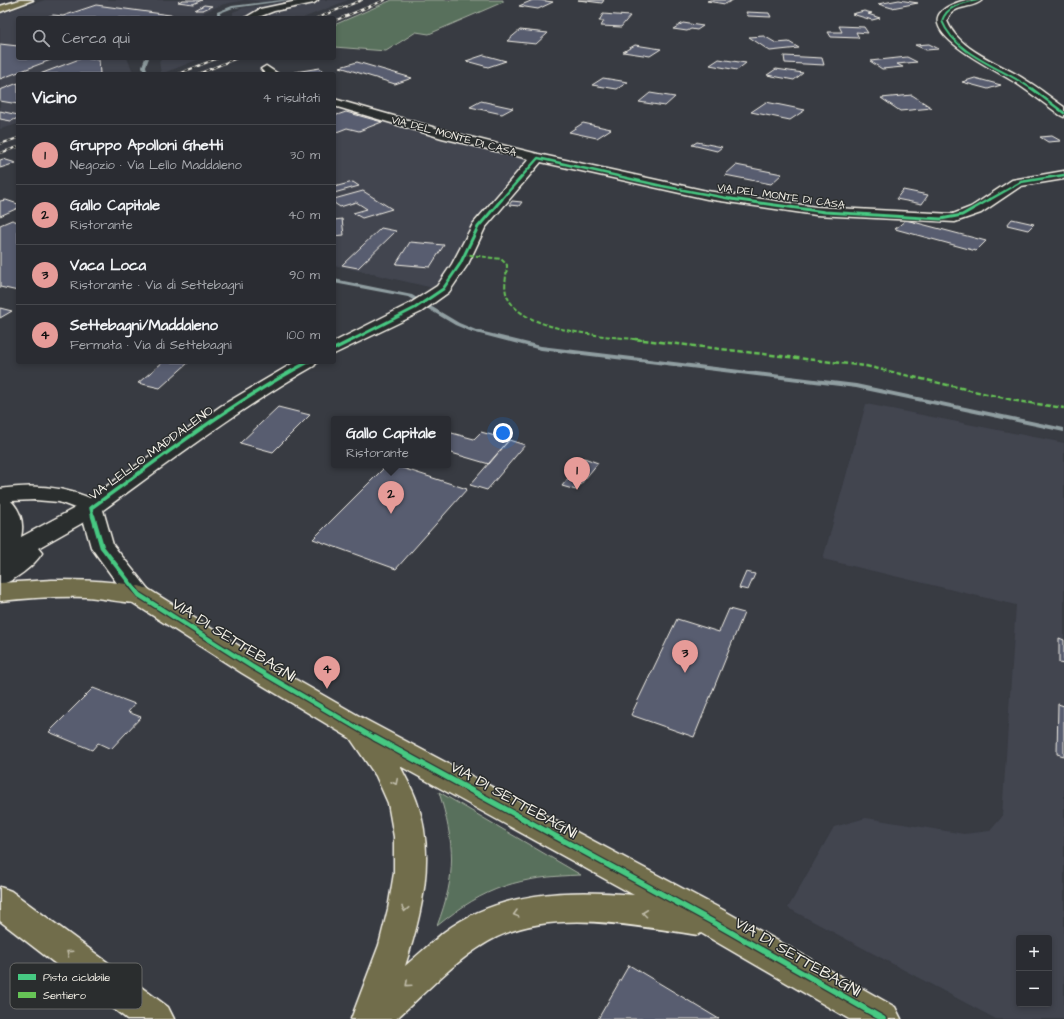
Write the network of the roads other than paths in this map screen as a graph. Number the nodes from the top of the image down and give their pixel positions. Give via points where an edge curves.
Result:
1 (13, 0) edge
2 (29, 0) edge
3 (314, 0) edge
4 (978, 0) edge
5 (325, 3) dead end
6 (0, 4) edge
7 (0, 9) edge
8 (298, 13) dead end
9 (253, 16) edge
10 (336, 103) edge
11 (1064, 113) edge
12 (538, 158) junction
13 (1064, 175) edge
14 (336, 348) edge
15 (304, 364) edge
16 (0, 496) edge
17 (0, 502) edge
18 (74, 513) junction
19 (0, 564) edge
20 (76, 588) junction
21 (0, 592) edge
22 (139, 594) junction
23 (0, 607) edge
24 (356, 728) junction
25 (0, 902) edge
26 (711, 921) junction
27 (81, 963) edge
28 (142, 1008) edge
29 (156, 1019) edge
30 (369, 1019) edge
31 (883, 1019) edge

1 - 6 main road
2 - 7 main road
3 - 9 street
4 - 11 street via 956,6 945,13 942,21 947,33 963,47 1021,82
5 - 8 street
10 - 12 street, VIA DEL MONTE DI CASA via 446,135
12 - 13 street, VIA DEL MONTE DI CASA via 656,185 772,206 941,219 955,218 972,212 1020,182
12 - 14 street via 481,223 446,286 415,308
15 - 18 street, VIA LELLO MADDALENO via 228,410
16 - 18 street via 39,494 69,498
17 - 18 street
17 - 19 street via 6,507 13,522 11,539
18 - 19 street
18 - 22 street, VIA LELLO MADDALENO
20 - 21 main road
20 - 22 main road via 109,589
20 - 23 main road
22 - 24 main road, VIA DI SETTEBAGNI via 251,666
24 - 26 main road, VIA DI SETTEBAGNI
24 -> 30 main road via 375,749 395,782 405,806 410,839 409,885 399,935
27 -> 25 main road
26 -> 30 main road via 582,906 553,907 504,917 457,943
26 - 31 main road, VIA DI SETTEBAGNI
29 -> 28 main road

